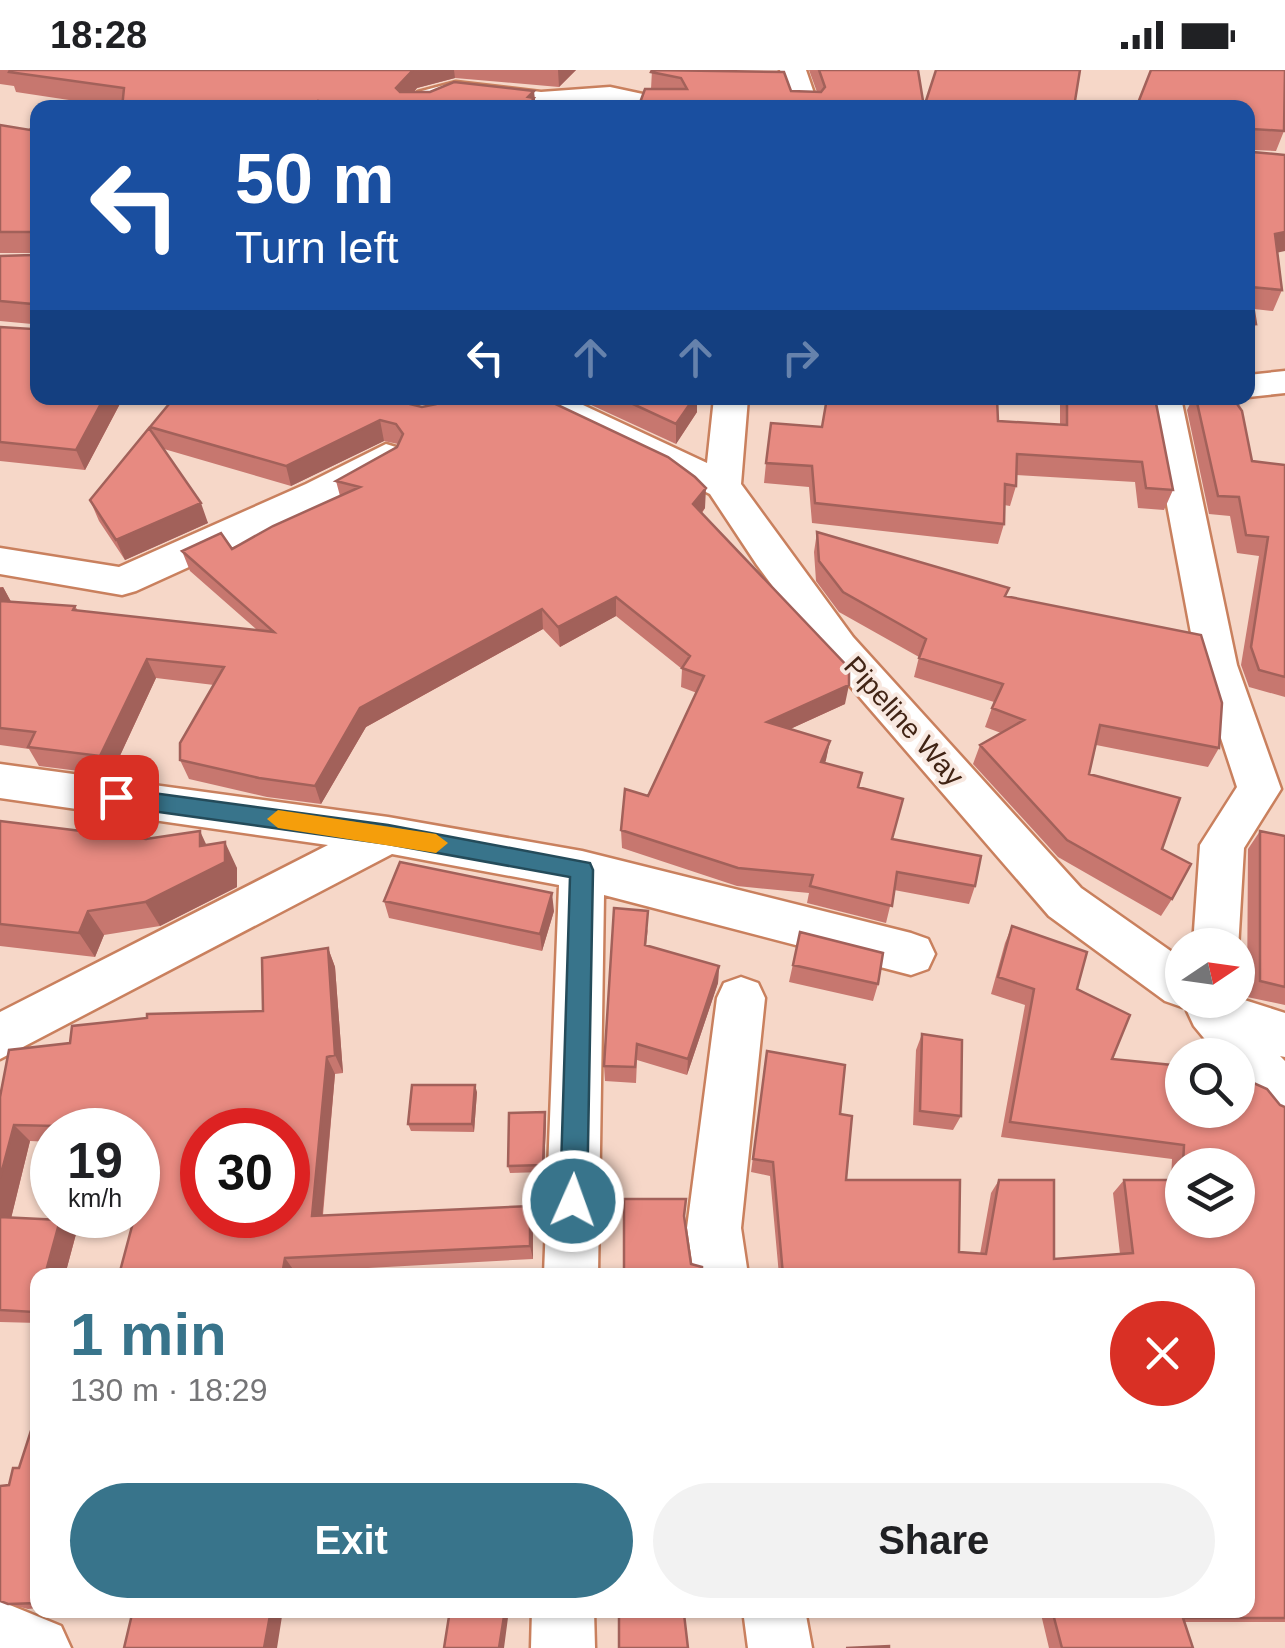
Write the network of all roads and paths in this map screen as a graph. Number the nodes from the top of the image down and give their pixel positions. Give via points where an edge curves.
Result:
1 (793, 70) edge
2 (423, 100) edge
3 (534, 100) edge
4 (534, 100) edge
5 (631, 100) edge
6 (802, 100) edge
7 (1285, 382) edge
8 (1255, 385) edge
9 (555, 405) edge
10 (730, 405) edge
11 (1165, 405) edge
12 (386, 456) edge
13 (723, 485) junction
14 (0, 561) edge
15 (0, 780) edge
16 (1272, 792) edge
17 (388, 834) junction
18 (582, 870) junction
19 (1217, 928) edge
20 (911, 954) dead end
21 (1165, 973) edge
22 (742, 998) dead end
23 (1217, 1018) edge
24 (1245, 1018) edge
25 (1285, 1035) edge
26 (0, 1037) edge
27 (1285, 1100) edge
28 (572, 1268) edge
29 (720, 1268) edge
30 (564, 1618) edge
31 (775, 1618) edge
32 (0, 1632) edge
33 (39, 1648) edge
34 (563, 1648) edge
35 (780, 1648) edge

1 - 6 street
2 - 3 street via 450,90
4 - 5 street
7 - 8 street
9 - 13 street
10 - 13 street
11 - 16 street via 1217,665
12 - 14 street via 319,494 122,582
13 - 21 street, Pipeline Way via 839,648 1066,902
15 - 17 street
16 - 19 street via 1222,845
17 - 18 street
17 - 26 street
18 - 20 street
18 - 28 street
22 - 29 street via 714,1228
23 - 27 street
24 - 25 street, Pipeline Way
30 - 34 street
31 - 35 street
32 - 33 street

